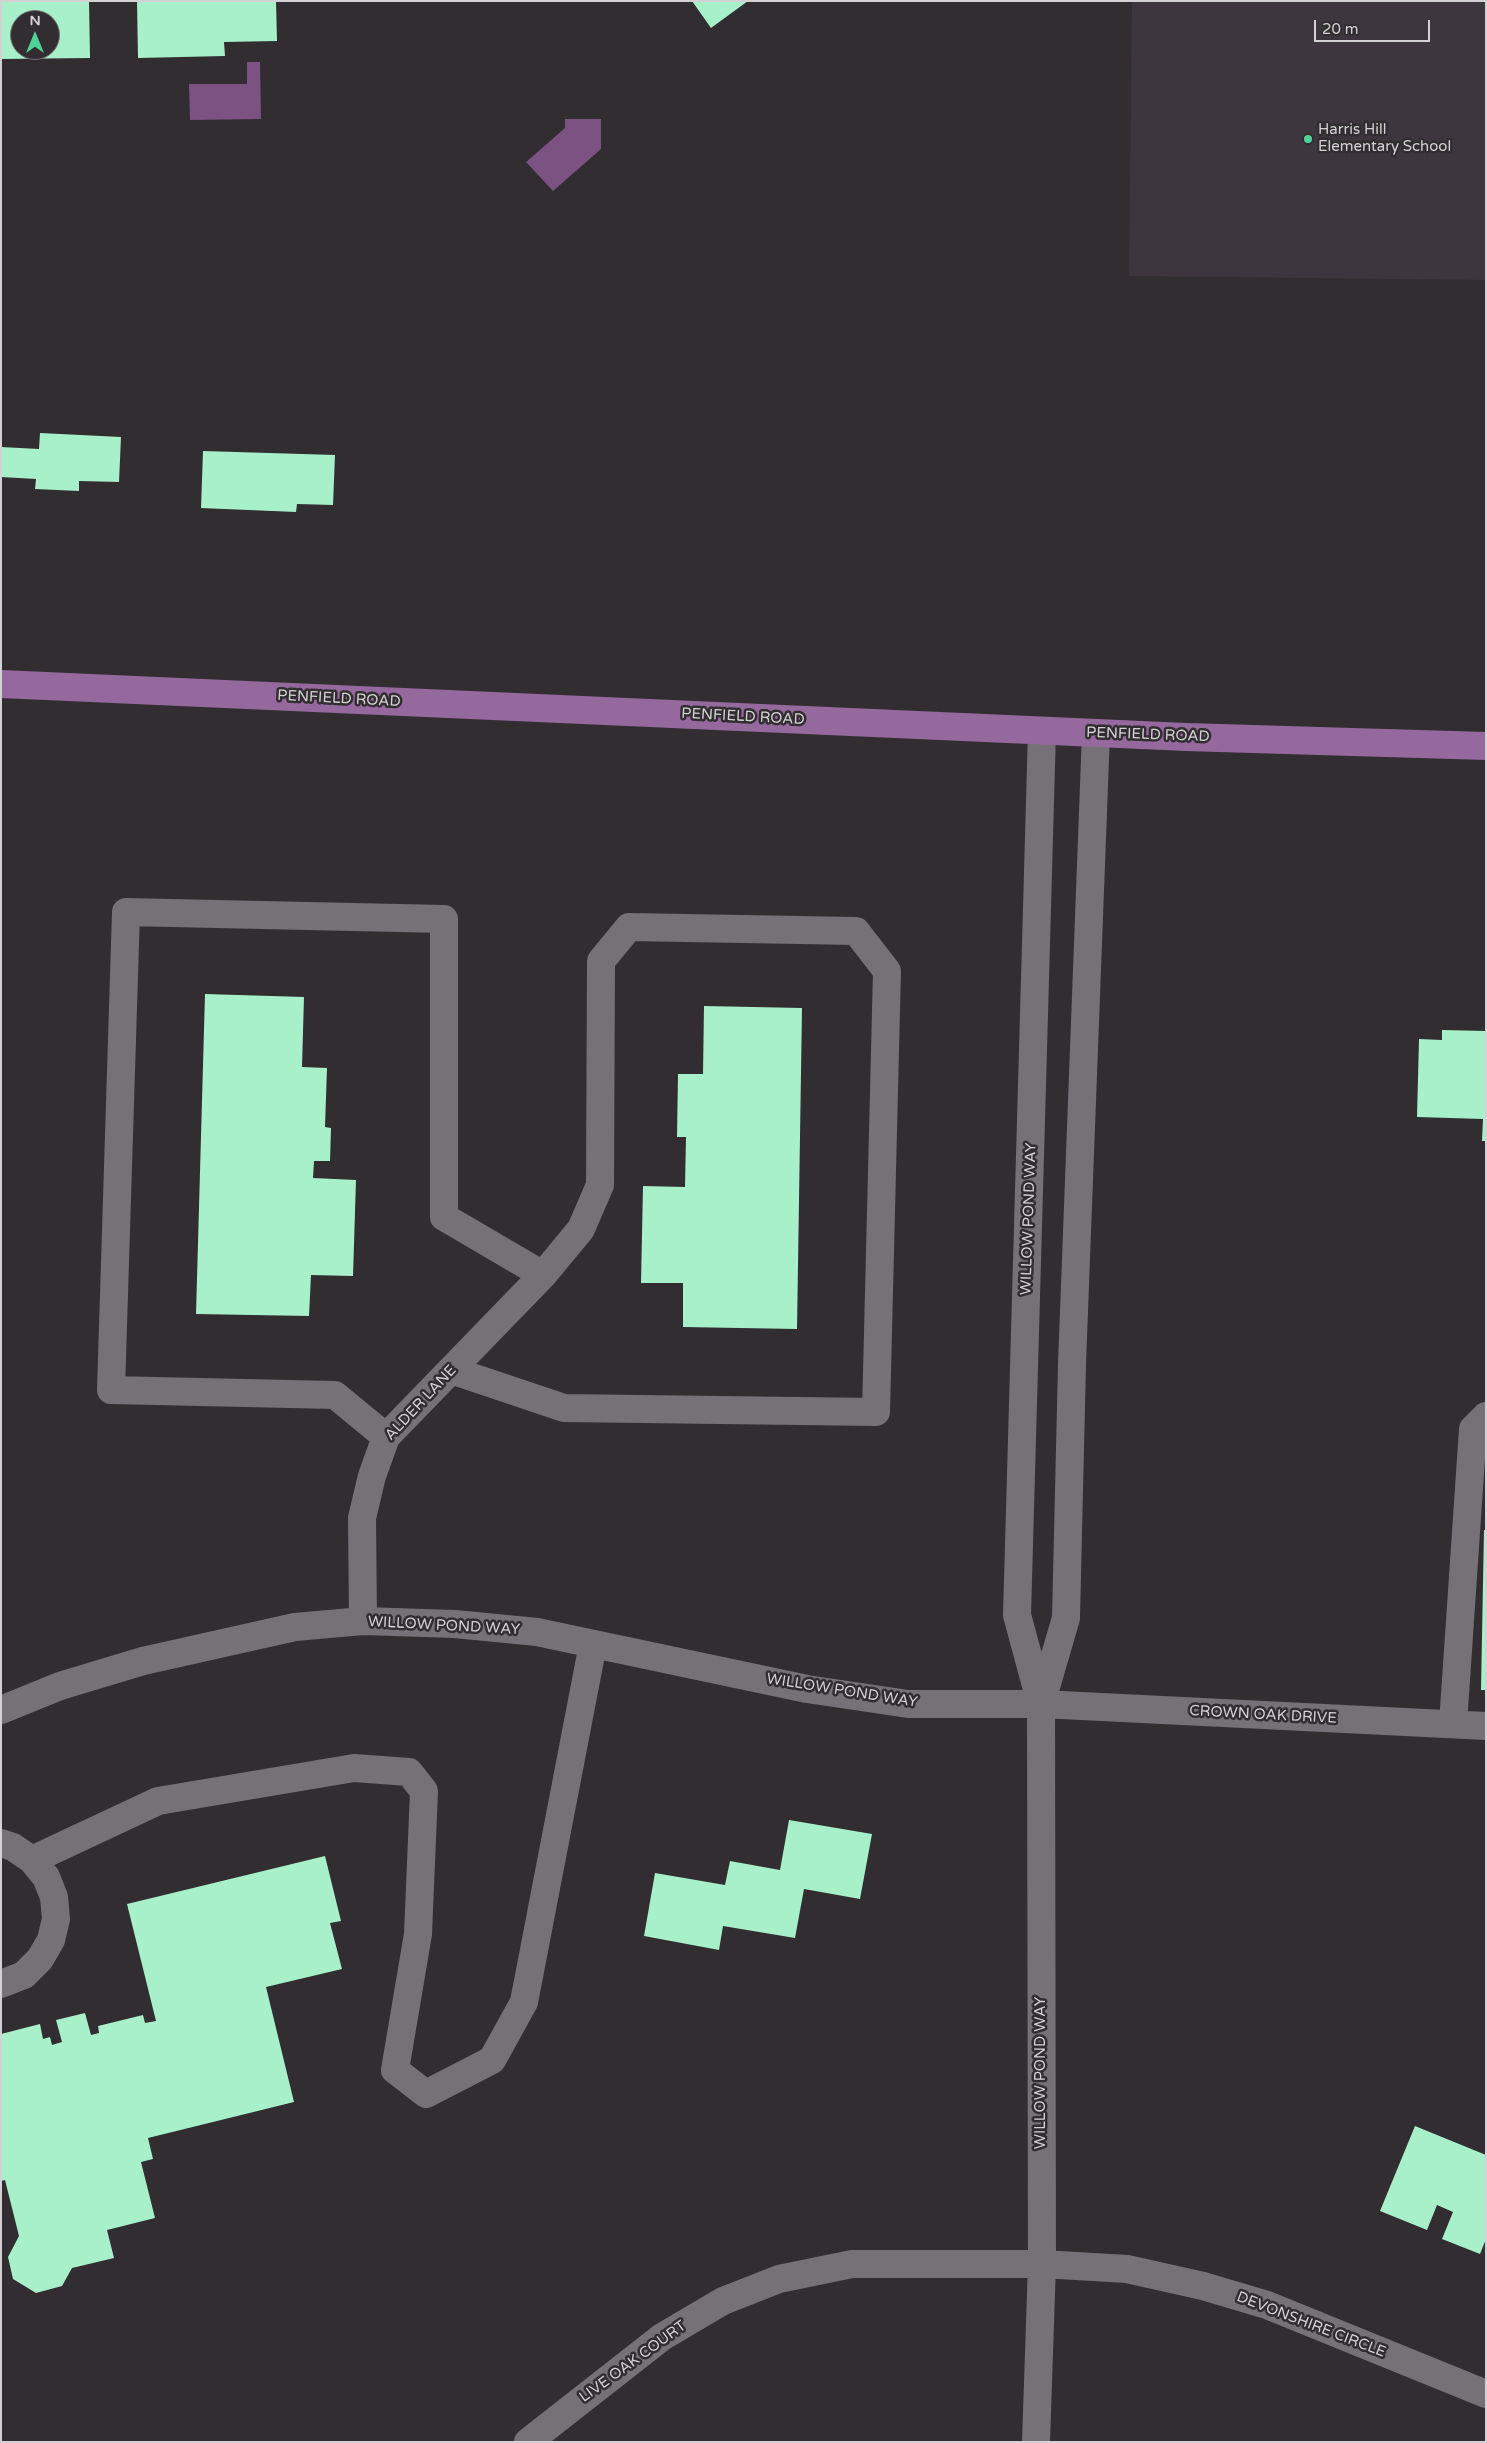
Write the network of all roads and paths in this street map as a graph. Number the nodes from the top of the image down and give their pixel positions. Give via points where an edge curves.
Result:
1 (1, 684) edge
2 (1042, 731) junction
3 (1096, 733) junction
4 (1486, 746) edge
5 (543, 1275) junction
6 (451, 1370) junction
7 (1486, 1416) edge
8 (386, 1437) junction
9 (363, 1621) junction
10 (593, 1644) junction
11 (1041, 1704) junction
12 (1, 1710) edge
13 (1453, 1724) junction
14 (1486, 1726) edge
15 (1, 1843) edge
16 (32, 1860) junction
17 (1, 1984) edge
18 (1042, 2264) junction
19 (1486, 2394) edge
20 (528, 2442) edge
21 (1036, 2442) edge

1 - 2 main road, PENFIELD ROAD
2 - 3 main road, PENFIELD ROAD
2 - 11 street, WILLOW POND WAY via 1018,1615
3 - 4 main road, PENFIELD ROAD
3 - 11 street, WILLOW POND WAY via 1072,1364 1066,1618
5 - 6 street, ALDER LANE
5 - 6 street, ALDER LANE via 581,1229 600,1185 601,961 629,927 856,931 887,971 876,1412 564,1408
5 - 8 street via 444,1216 444,919 126,912 111,1390 336,1396
6 - 8 street, ALDER LANE
7 - 13 street via 1473,1429
8 - 9 street, ALDER LANE via 362,1518
9 - 10 street, WILLOW POND WAY via 537,1632
9 - 12 street, WILLOW POND WAY via 295,1627 143,1661 60,1686
10 - 11 street, WILLOW POND WAY via 807,1688 908,1704
10 - 16 street via 524,2002 492,2060 426,2094 395,2070 418,1934 424,1791 409,1772 354,1768 158,1801
11 - 13 street, CROWN OAK DRIVE
11 - 18 street, WILLOW POND WAY
13 - 14 street, CROWN OAK DRIVE
15 - 16 street
16 - 17 street via 46,1877 54,1897 56,1919 51,1940 40,1959 24,1974
18 - 19 street, DEVONSHIRE CIRCLE via 1127,2269 1203,2286 1267,2305
18 - 20 street, LIVE OAK COURT via 852,2264 779,2279 724,2301 662,2337
18 - 21 street, WILLOW POND WAY

